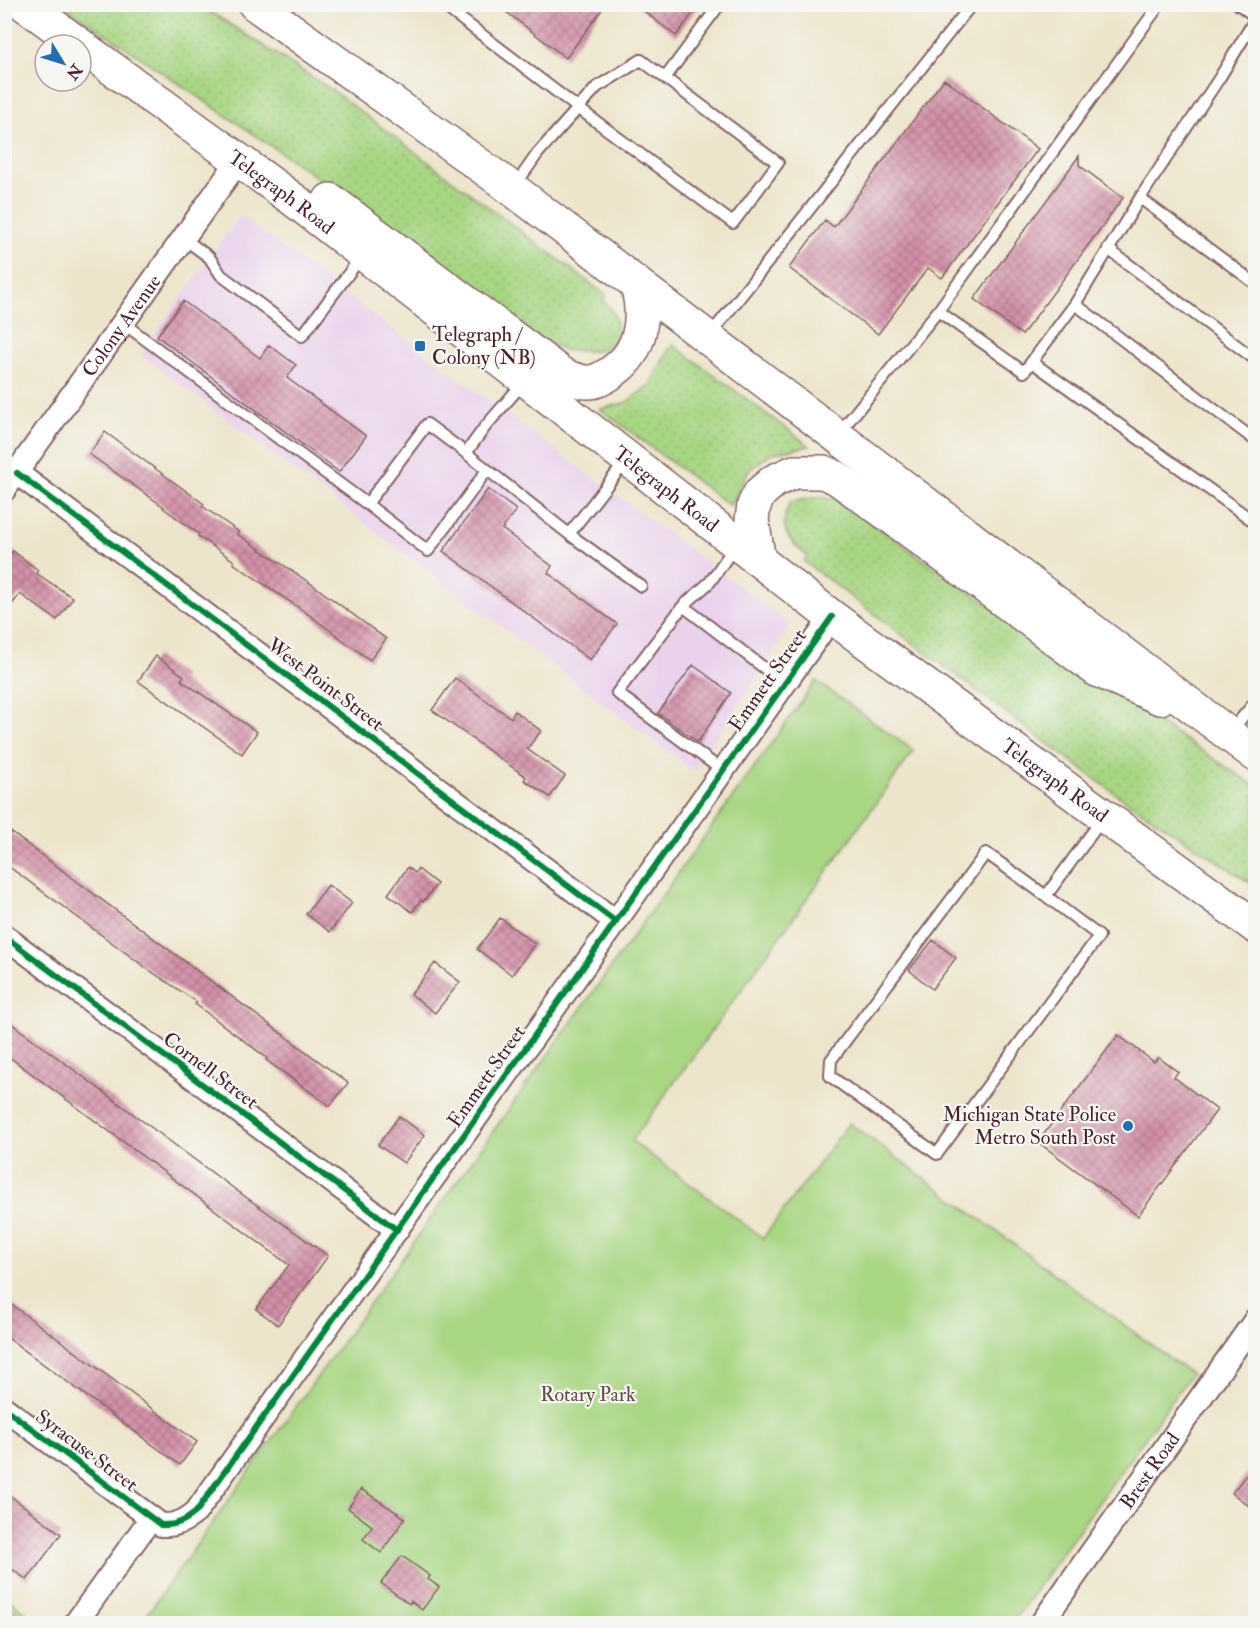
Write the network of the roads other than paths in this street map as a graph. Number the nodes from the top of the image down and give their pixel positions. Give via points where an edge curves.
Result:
1 (24, 4) edge
2 (237, 4) edge
3 (255, 4) edge
4 (445, 4) edge
5 (720, 4) edge
6 (972, 4) edge
7 (1160, 4) edge
8 (1238, 4) edge
9 (1256, 18) edge
10 (286, 28) junction
11 (64, 33) edge
12 (93, 54) edge
13 (665, 78) junction
14 (578, 108) junction
15 (206, 136) junction
16 (239, 160) junction
17 (512, 189) junction
18 (1140, 198) junction
19 (183, 238) junction
20 (1108, 249) junction
21 (363, 254) junction
22 (637, 284) junction
23 (1256, 284) edge
24 (1075, 304) junction
25 (938, 311) junction
26 (123, 323) junction
27 (708, 337) junction
28 (1256, 360) edge
29 (1032, 362) junction
30 (525, 380) junction
31 (837, 436) junction
32 (1256, 441) edge
33 (466, 453) junction
34 (627, 459) junction
35 (487, 470) junction
36 (11, 481) edge
37 (367, 504) junction
38 (1256, 523) edge
39 (569, 534) junction
40 (748, 552) junction
41 (641, 586) dead end
42 (683, 606) junction
43 (832, 617) junction
44 (785, 684) junction
45 (1256, 701) edge
46 (1218, 727) junction
47 (1256, 755) edge
48 (723, 771) junction
49 (1103, 817) junction
50 (1166, 863) junction
51 (1046, 896) junction
52 (1256, 902) edge
53 (616, 922) junction
54 (1256, 927) edge
55 (4, 936) edge
56 (397, 1230) junction
57 (1256, 1319) edge
58 (4, 1408) edge
59 (151, 1518) junction
60 (75, 1623) edge
61 (1041, 1623) edge

1 - 11 main road, Telegraph Road
2 - 10 main road
3 - 10 main road
4 - 14 lane
5 - 13 lane
6 - 27 lane
7 - 25 lane
8 - 9 lane
9 - 18 lane
10 - 17 main road
12 - 15 main road, Telegraph Road
13 - 14 lane via 641,60 597,87
13 - 14 lane via 778,163 734,224
14 - 17 lane
15 - 16 main road, Telegraph Road
15 - 22 main road via 305,181 564,376 587,382 609,375 626,361 640,328 642,303
16 - 19 street, Colony Avenue
16 - 21 main road, Telegraph Road
17 - 22 main road
18 - 20 lane
18 - 23 lane
19 - 21 lane via 210,257 221,275 302,336
19 - 26 street, Colony Avenue
20 - 24 lane
20 - 28 lane
21 - 30 main road, Telegraph Road
22 - 27 main road
24 - 29 lane
24 - 32 lane
25 - 29 lane via 1024,372
25 - 31 lane
26 - 36 street, Colony Avenue
26 - 37 lane
27 - 31 main road
29 - 38 lane
30 - 33 lane
30 - 34 main road, Telegraph Road
31 - 46 main road
33 - 35 lane
33 - 37 lane via 427,424
34 - 39 lane
34 - 40 main road, Telegraph Road
35 - 37 lane via 428,551
35 - 39 lane
36 - 53 street, West Point Street
39 - 41 lane
40 - 42 lane
40 - 43 main road, Telegraph Road
40 - 46 main road via 754,505 760,493 794,472 823,472 889,515 1096,670
42 - 44 lane
42 - 48 lane via 617,693
43 - 44 street, Emmett Street
43 - 49 main road, Telegraph Road
44 - 48 street, Emmett Street
45 - 46 lane
46 - 47 main road
48 - 53 street, Emmett Street
49 - 50 main road, Telegraph Road
49 - 51 lane
50 - 52 main road
50 - 54 main road, Telegraph Road
51 - 51 lane via 1099,936 937,1154 830,1076 831,1060 986,853
53 - 56 street, Emmett Street
55 - 56 street, Cornell Street
56 - 59 street, Emmett Street via 196,1512 184,1522 170,1526
57 - 61 street, Brest Road
58 - 59 street, Syracuse Street
59 - 60 street

